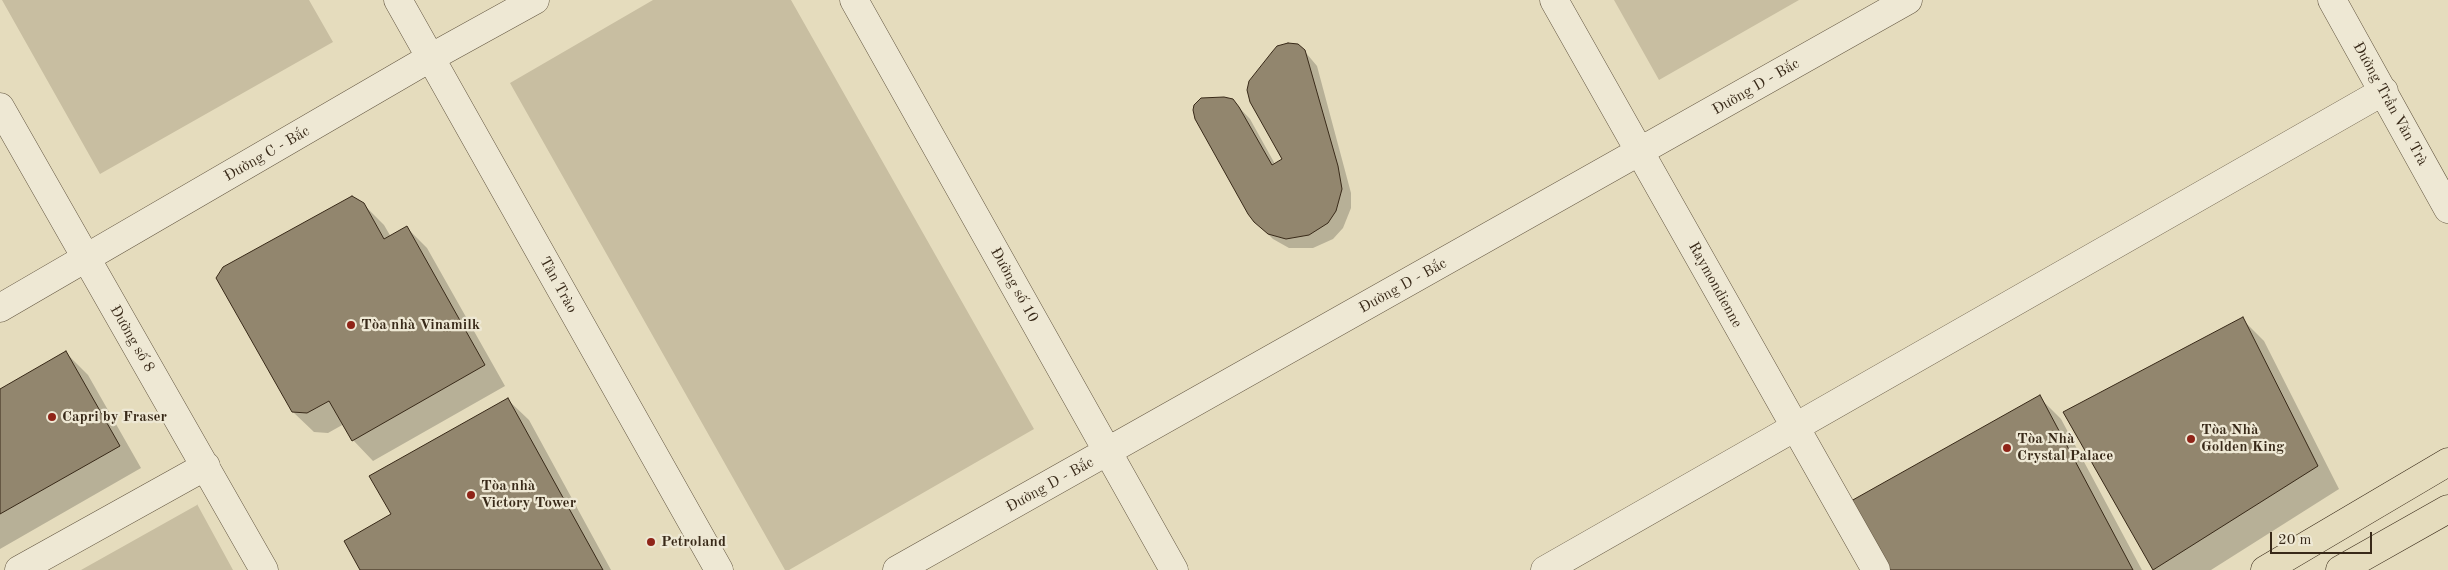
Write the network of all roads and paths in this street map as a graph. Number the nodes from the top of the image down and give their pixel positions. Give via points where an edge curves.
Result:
1 (398, 0) edge
2 (535, 0) edge
3 (854, 0) edge
4 (1554, 0) edge
5 (1908, 0) edge
6 (2332, 0) edge
7 (430, 58) junction
8 (2384, 91) junction
9 (0, 107) edge
10 (1640, 152) junction
11 (2448, 209) edge
12 (86, 260) junction
13 (0, 308) edge
14 (1795, 427) junction
15 (1108, 452) junction
16 (2448, 462) edge
17 (206, 466) junction
18 (2448, 509) edge
19 (19, 570) edge
20 (264, 570) edge
21 (719, 570) edge
22 (897, 570) edge
23 (1174, 570) edge
24 (1546, 570) edge
25 (1876, 570) edge
26 (2265, 570) edge
27 (2340, 570) edge

1 - 7 street, Tân Trào
2 - 7 street, Đường C - Bắc
3 - 15 street, Đường số 10
4 - 10 street, Raymondienne
5 - 10 street, Đường D - Bắc
6 - 8 street, Đường Trần Văn Trà
7 - 12 street, Đường C - Bắc
7 - 21 street, Tân Trào
8 - 11 street, Đường Trần Văn Trà
8 - 14 street
9 - 12 street, Đường số 8
10 - 14 street, Raymondienne
10 - 15 street, Đường D - Bắc
12 - 13 street, Đường C - Bắc
12 - 17 street, Đường số 8
14 - 24 street
14 - 25 street, Raymondienne
15 - 22 street, Đường D - Bắc
15 - 23 street, Đường số 10
16 - 26 main road
17 - 19 street
17 - 20 street, Đường số 8
18 - 27 main road

